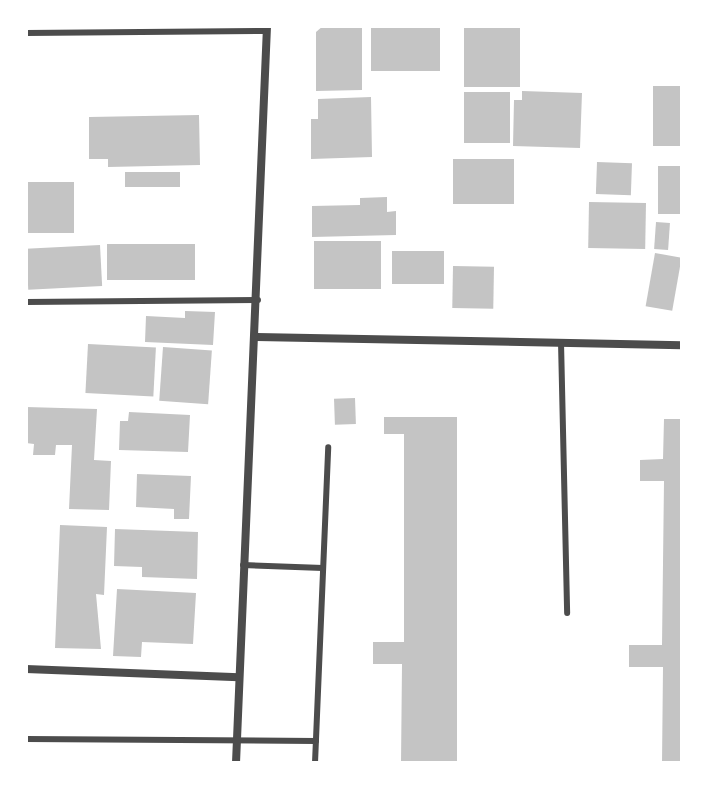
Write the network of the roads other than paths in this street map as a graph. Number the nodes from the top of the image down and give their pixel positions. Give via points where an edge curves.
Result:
1 (267, 29) edge
2 (26, 33) edge
3 (259, 300) junction
4 (26, 302) edge
5 (257, 337) junction
6 (561, 342) junction
7 (682, 345) edge
8 (328, 447) dead end
9 (243, 565) junction
10 (323, 568) junction
11 (567, 613) dead end
12 (26, 669) edge
13 (239, 677) junction
14 (237, 738) junction
15 (26, 739) edge
16 (316, 741) junction
17 (236, 763) edge
18 (315, 763) edge

1 - 2 lane
1 - 3 street
3 - 4 lane
3 - 5 street
5 - 6 street
5 - 9 street
6 - 7 street
6 - 11 lane
8 - 10 lane
9 - 10 lane
9 - 13 street
10 - 16 lane
12 - 13 street
13 - 14 street
14 - 15 lane
14 - 16 lane
14 - 17 street
16 - 18 lane

